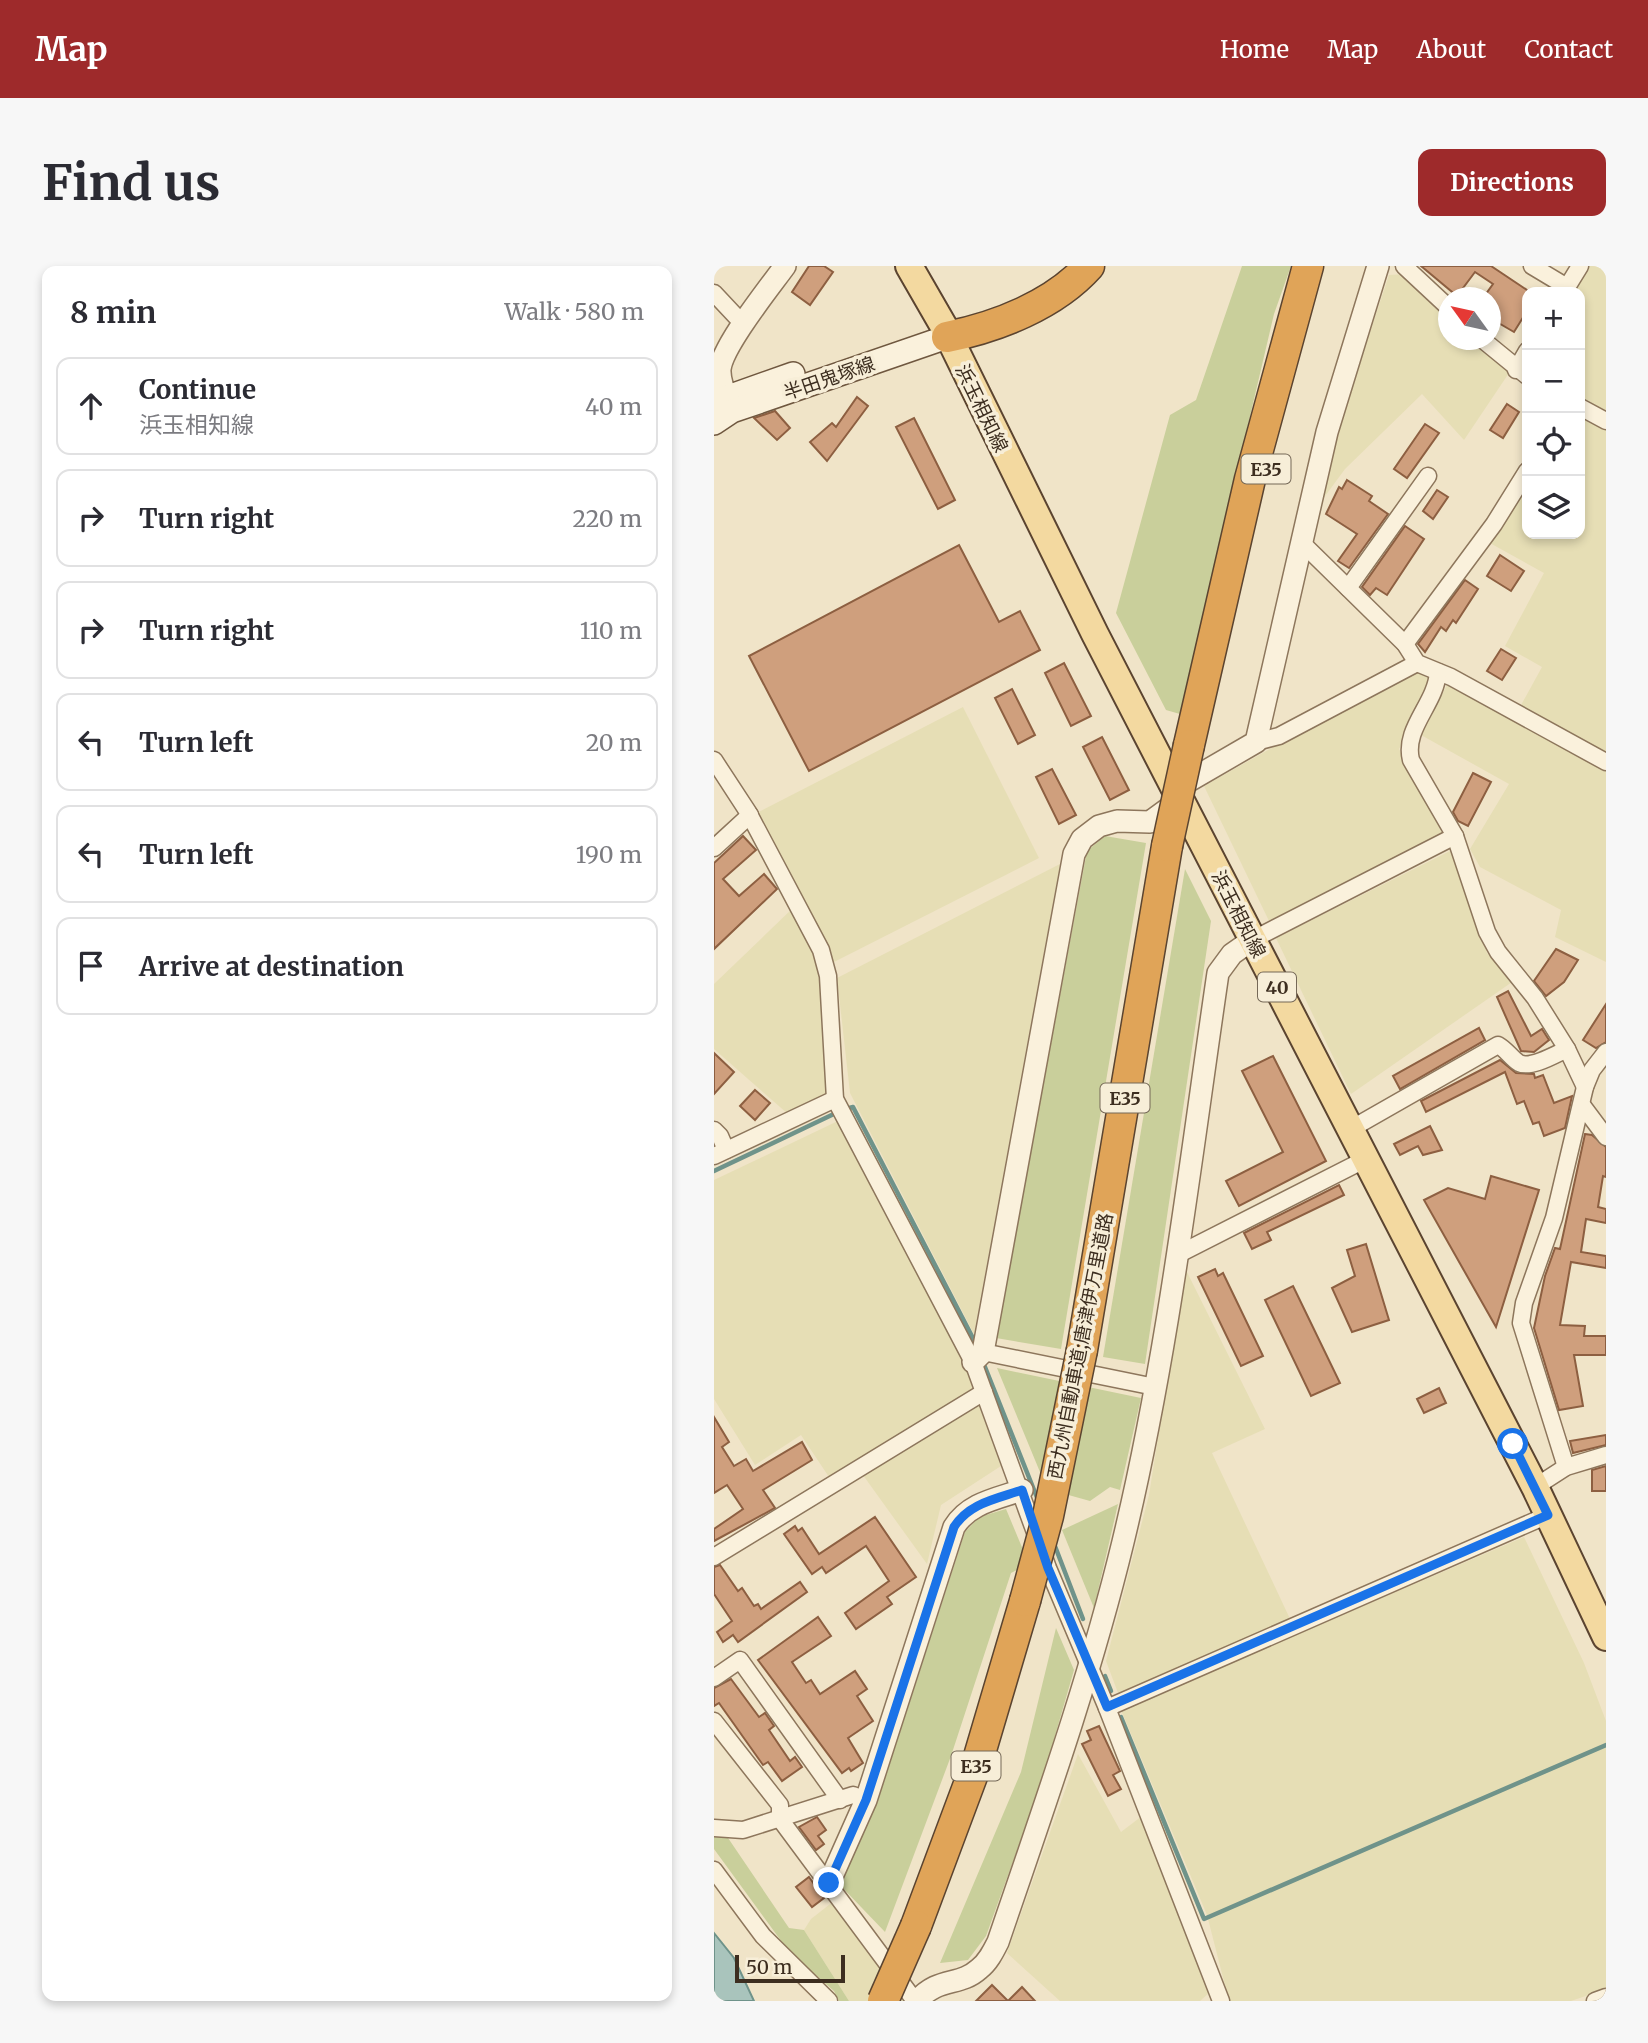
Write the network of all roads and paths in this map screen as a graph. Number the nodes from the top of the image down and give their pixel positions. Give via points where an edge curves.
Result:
1 (785, 266) edge
2 (909, 266) edge
3 (1064, 266) edge
4 (1089, 266) edge
5 (1308, 266) edge
6 (1328, 266) edge
7 (1378, 266) edge
8 (1404, 266) edge
9 (1532, 266) edge
10 (1580, 266) edge
11 (1561, 287) edge
12 (1567, 287) edge
13 (714, 293) edge
14 (1438, 298) edge
15 (744, 325) junction
16 (945, 331) junction
17 (1495, 350) edge
18 (1522, 373) edge
19 (722, 408) edge
20 (1585, 410) edge
21 (1606, 421) edge
22 (1524, 476) edge
23 (1428, 477) dead end
24 (1301, 542) junction
25 (1348, 588) junction
26 (1405, 644) junction
27 (1417, 663) junction
28 (1206, 672) junction
29 (1438, 673) junction
30 (1256, 743) junction
31 (1606, 762) edge
32 (717, 768) edge
33 (1177, 795) junction
34 (750, 815) junction
35 (1455, 836) junction
36 (714, 848) edge
37 (1252, 940) junction
38 (1567, 1049) junction
39 (1606, 1052) edge
40 (1586, 1087) junction
41 (836, 1100) junction
42 (1582, 1105) junction
43 (714, 1130) edge
44 (1349, 1130) junction
45 (1606, 1137) edge
46 (720, 1153) edge
47 (1364, 1160) junction
48 (1177, 1255) junction
49 (978, 1357) junction
50 (1155, 1387) junction
51 (984, 1392) junction
52 (1606, 1455) edge
53 (1566, 1467) junction
54 (1535, 1488) junction
55 (1022, 1490) junction
56 (1548, 1515) junction
57 (714, 1557) edge
58 (1606, 1637) edge
59 (1090, 1669) junction
60 (714, 1678) edge
61 (1107, 1707) junction
62 (714, 1721) edge
63 (840, 1800) junction
64 (866, 1800) junction
65 (780, 1819) junction
66 (714, 1828) edge
67 (714, 1870) edge
68 (829, 1883) junction
69 (1606, 1997) edge
70 (830, 2001) edge
71 (883, 2001) edge
72 (916, 2001) edge
73 (1221, 2001) edge
74 (1595, 2001) edge

1 - 15 street
2 - 16 main road, 浜玉相知線 / 40
3 - 16 highway via 1029,290
4 - 16 highway via 1044,301 981,330
5 - 28 highway, 西九州自動車道;唐津伊万里道路 / E35 via 1250,479
6 - 28 highway, 西九州自動車道;唐津伊万里道路 / E35
7 - 24 street via 1327,432
8 - 14 street
9 - 11 street
10 - 12 street
13 - 15 street
15 - 19 street via 720,366
16 - 19 main road, 半田鬼塚線
16 - 33 main road, 浜玉相知線 / 40
17 - 18 street
20 - 21 street
22 - 26 street
23 - 25 street
24 - 25 street
24 - 30 street
25 - 26 street
26 - 27 street
27 - 29 street
27 - 30 street via 1279,736
28 - 71 highway, 西九州自動車道;唐津伊万里道路 / E35, bridge via 1167,846 1082,1350 1048,1516 978,1760
29 - 31 street
29 - 35 street via 1437,689 1408,748
30 - 33 street
32 - 34 street
33 - 37 main road, 浜玉相知線 / 40
33 - 49 street via 1150,822 1117,821 1100,826 1082,839 1073,854
34 - 36 street
34 - 41 street via 821,950 828,976
35 - 37 street
35 - 38 street via 1488,932
37 - 44 main road, 浜玉相知線 / 40
37 - 48 street via 1232,954 1218,973
38 - 40 street
38 - 44 street via 1528,1065 1498,1045
39 - 40 street
40 - 42 street
41 - 46 street
41 - 49 street
42 - 45 street
42 - 53 street via 1521,1323
43 - 46 street via 720,1136
44 - 47 main road, 浜玉相知線 / 40
47 - 48 street
47 - 54 main road, 浜玉相知線 / 40
48 - 50 street
49 - 50 street
49 - 51 street
50 - 59 street
51 - 55 street
51 - 57 street
52 - 53 street
53 - 54 street
54 - 56 main road, 浜玉相知線 / 40
55 - 59 street
55 - 64 street via 974,1507 954,1527
56 - 58 main road, 浜玉相知線 / 40
56 - 61 street
59 - 61 street
59 - 72 street via 998,1942 979,1970 935,1984
60 - 63 street via 740,1660
61 - 73 street
62 - 65 street via 780,1805
63 - 64 street via 853,1795
63 - 65 street
64 - 68 street
65 - 66 street via 743,1830
65 - 68 street
67 - 70 street via 763,1936
68 - 72 street
69 - 74 street

